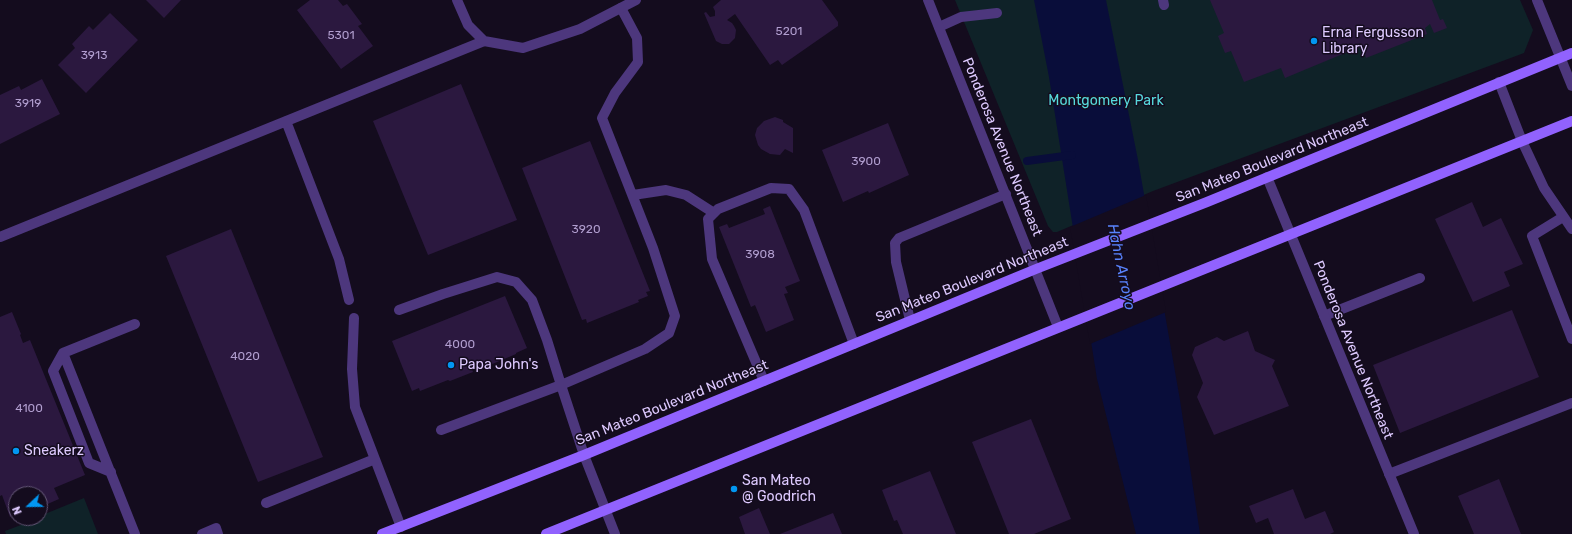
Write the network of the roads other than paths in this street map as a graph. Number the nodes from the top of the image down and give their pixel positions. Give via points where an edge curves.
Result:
1 (457, 0) edge
2 (636, 0) edge
3 (928, 0) edge
4 (1537, 0) edge
5 (621, 8) junction
6 (998, 13) dead end
7 (938, 27) junction
8 (484, 41) junction
9 (1572, 53) edge
10 (1561, 58) junction
11 (1499, 82) junction
12 (1572, 86) edge
13 (286, 121) junction
14 (1572, 121) edge
15 (1522, 141) junction
16 (1267, 177) junction
17 (1006, 194) junction
18 (632, 195) junction
19 (714, 213) junction
20 (1563, 217) junction
21 (1572, 229) edge
22 (1291, 235) junction
23 (0, 237) edge
24 (1036, 269) junction
25 (1420, 278) dead end
26 (349, 300) dead end
27 (399, 310) dead end
28 (1324, 316) junction
29 (354, 318) dead end
30 (910, 320) junction
31 (135, 324) dead end
32 (1058, 327) junction
33 (1571, 334) edge
34 (854, 344) junction
35 (63, 353) junction
36 (764, 381) junction
37 (561, 385) junction
38 (1572, 403) edge
39 (441, 430) dead end
40 (584, 455) junction
41 (375, 459) junction
42 (111, 472) junction
43 (1389, 474) junction
44 (266, 503) dead end
45 (606, 510) junction
46 (401, 527) junction
47 (135, 534) edge
48 (202, 534) edge
49 (218, 534) edge
50 (382, 534) edge
51 (546, 534) edge
52 (615, 534) edge
53 (1414, 534) edge

1 - 8 street via 468,26
2 - 5 street
3 - 7 street, Ponderosa Avenue Northeast
4 - 10 street
5 - 8 street via 580,29 523,48
5 - 18 street via 637,38 638,62 615,93 602,118
6 - 7 street via 961,17
7 - 17 street, Ponderosa Avenue Northeast
8 - 13 street
9 - 10 main road, San Mateo Boulevard Northeast
10 - 11 main road, San Mateo Boulevard Northeast
10 - 12 street
11 - 15 street
11 - 16 main road, San Mateo Boulevard Northeast
13 - 23 street
13 - 26 street via 339,259
14 - 15 main road
15 - 20 street via 1544,188
15 - 22 main road
16 - 22 street, Ponderosa Avenue Northeast
16 - 24 main road, San Mateo Boulevard Northeast
17 - 24 street, Ponderosa Avenue Northeast
17 - 30 street via 894,242 896,262
18 - 19 street via 666,190 686,195
18 - 37 street via 654,248 675,316 669,333 645,349
19 - 34 street via 718,209 771,188 789,188 804,210
19 - 36 street via 708,219 712,260
20 - 21 street
20 - 33 street via 1532,236
22 - 28 street, Ponderosa Avenue Northeast
22 - 32 main road
24 - 30 main road, San Mateo Boulevard Northeast
24 - 32 street, Ponderosa Avenue Northeast
25 - 28 street
27 - 37 street via 497,277 516,282 532,300
28 - 43 street, Ponderosa Avenue Northeast
29 - 41 street via 352,369 355,407
30 - 34 main road, San Mateo Boulevard Northeast
31 - 35 street
32 - 45 main road
34 - 36 main road, San Mateo Boulevard Northeast
35 - 42 street
35 - 42 street via 53,371 89,463
36 - 40 main road, San Mateo Boulevard Northeast
37 - 39 street
37 - 40 street
38 - 43 street
40 - 45 street
40 - 46 main road, San Mateo Boulevard Northeast
41 - 44 street
41 - 46 street
42 - 47 street
43 - 53 street, Ponderosa Avenue Northeast
45 - 51 main road
45 - 52 street
46 - 50 main road, San Mateo Boulevard Northeast
48 - 49 street via 216,528

